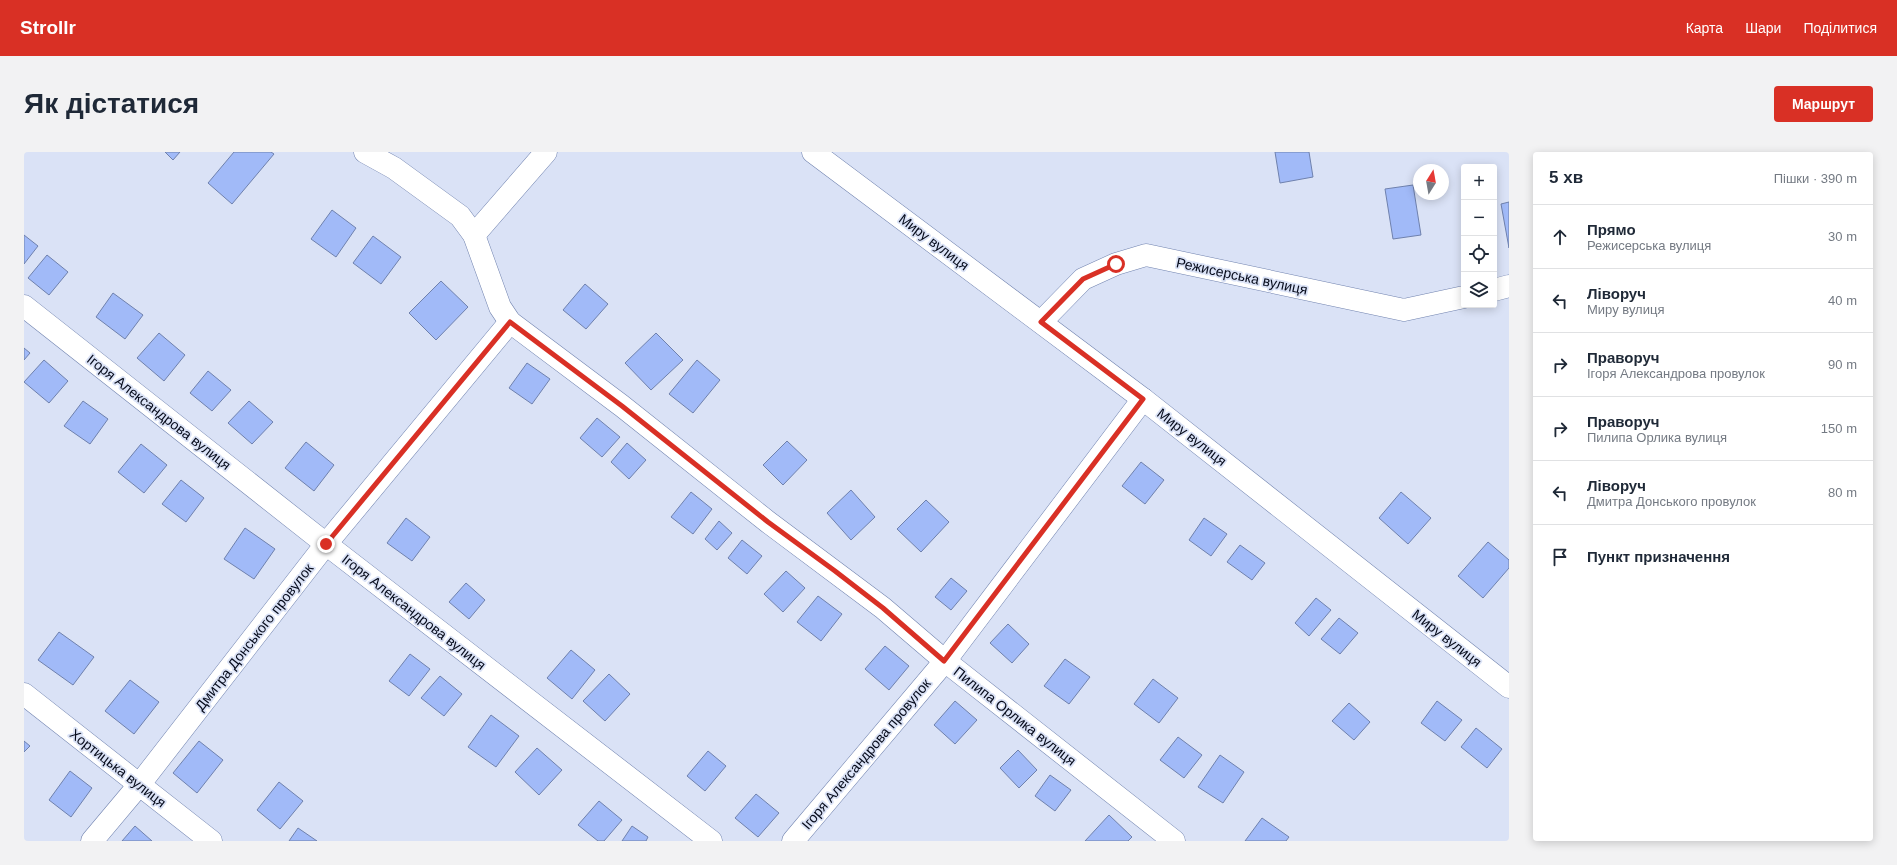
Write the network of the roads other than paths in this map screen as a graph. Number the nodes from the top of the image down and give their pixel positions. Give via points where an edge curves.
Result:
1 (365, 152) edge
2 (546, 152) edge
3 (813, 152) edge
4 (474, 235) junction
5 (1509, 286) edge
6 (1497, 289) edge
7 (1461, 298) edge
8 (24, 306) edge
9 (510, 322) junction
10 (1041, 322) junction
11 (1143, 399) junction
12 (326, 544) junction
13 (944, 661) junction
14 (1509, 687) edge
15 (24, 694) edge
16 (139, 785) junction
17 (92, 841) edge
18 (211, 841) edge
19 (711, 841) edge
20 (793, 841) edge
21 (1174, 841) edge

1 - 4 street, Пилипа Орлика вулиця via 394,168 460,216
2 - 4 street
3 - 10 street, Миру вулиця
4 - 9 street, Пилипа Орлика вулиця via 500,307
5 - 6 street
7 - 10 street, Режисерська вулиця via 1404,310 1146,255 1116,264 1083,279
8 - 12 street, Ігоря Александрова вулиця
9 - 12 street, Дмитра Донського провулок
9 - 13 street, Пилипа Орлика вулиця via 865,594
10 - 11 street, Миру вулиця
11 - 13 street, Ігоря Александрова провулок
11 - 14 street, Миру вулиця
12 - 16 street, Дмитра Донського провулок
12 - 19 street, Ігоря Александрова вулиця
13 - 20 street, Ігоря Александрова провулок
13 - 21 street, Пилипа Орлика вулиця
15 - 16 street, Хортицька вулиця
16 - 17 street, Дмитра Донського провулок
16 - 18 street, Хортицька вулиця

